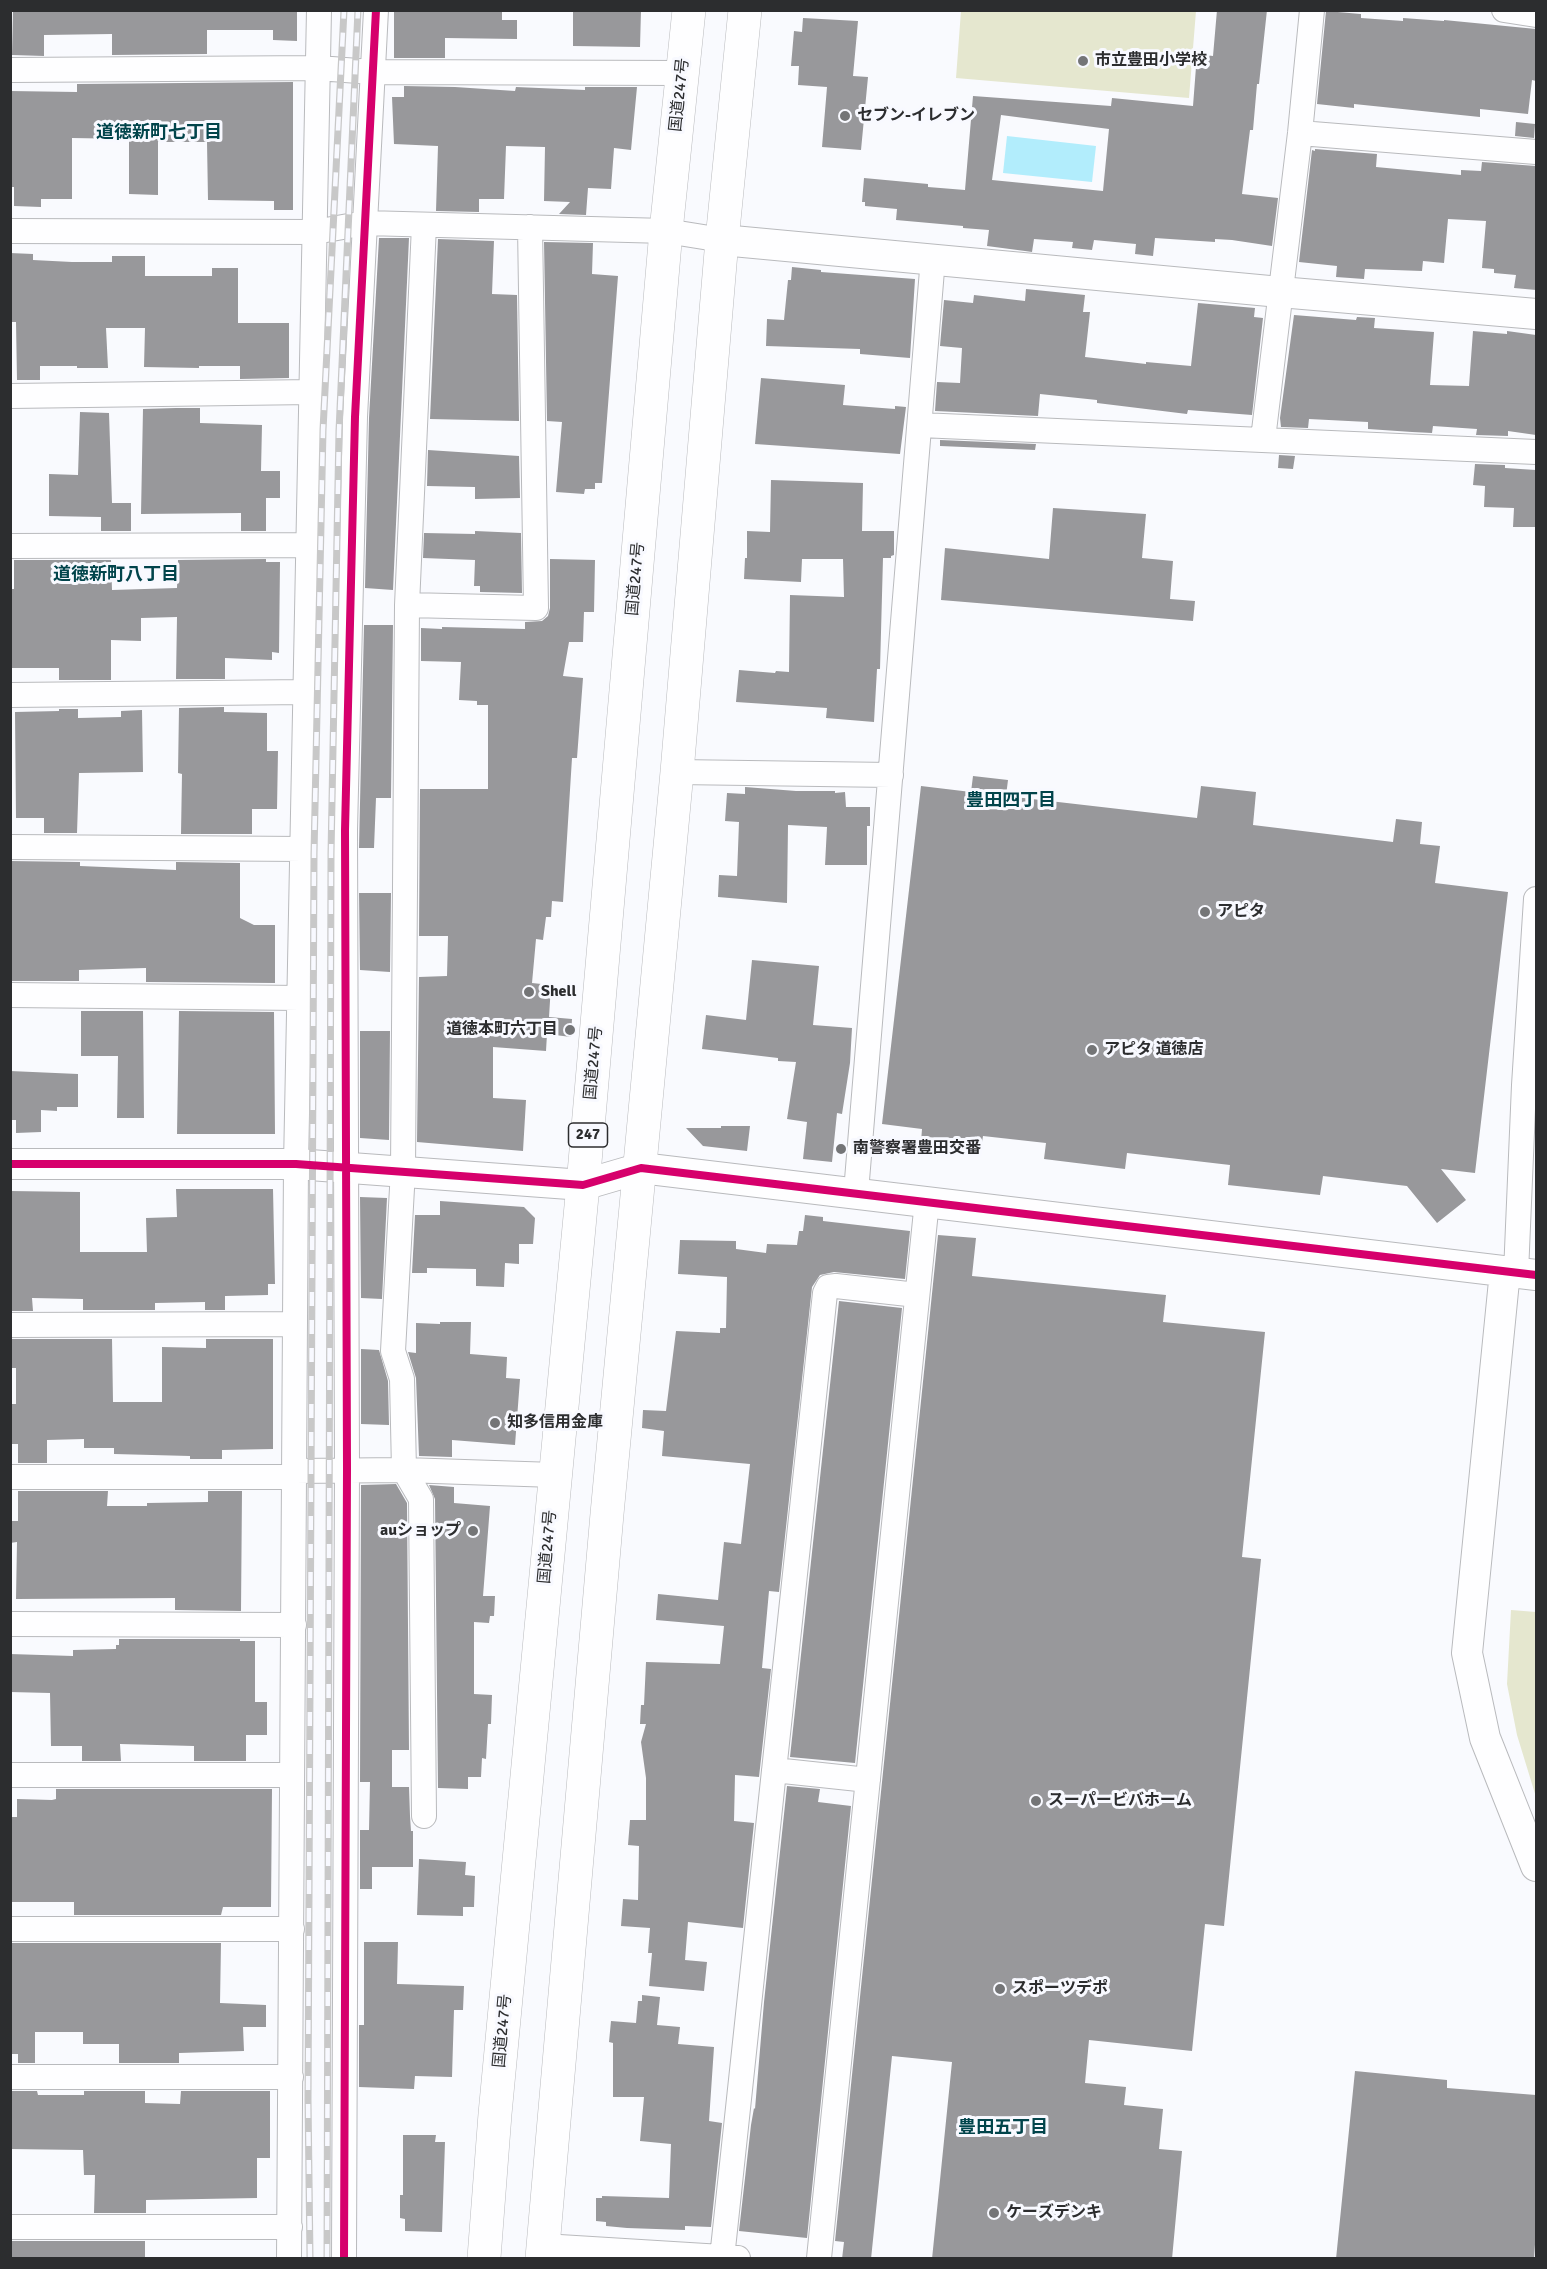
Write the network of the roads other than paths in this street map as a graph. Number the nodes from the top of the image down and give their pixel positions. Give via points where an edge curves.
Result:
1 (320, 10) edge
2 (376, 10) edge
3 (689, 10) edge
4 (745, 10) edge
5 (1312, 10) edge
6 (1504, 10) edge
7 (1536, 15) edge
8 (318, 68) junction
9 (10, 70) edge
10 (372, 72) junction
11 (682, 73) junction
12 (1300, 132) junction
13 (1536, 152) edge
14 (365, 223) junction
15 (424, 225) junction
16 (530, 227) junction
17 (10, 231) edge
18 (666, 231) junction
19 (315, 232) junction
20 (722, 240) junction
21 (933, 258) junction
22 (1280, 292) junction
23 (1536, 314) edge
24 (312, 392) junction
25 (10, 396) edge
26 (920, 425) junction
27 (1263, 439) junction
28 (1536, 452) edge
29 (10, 546) edge
30 (309, 546) junction
31 (407, 605) junction
32 (306, 692) junction
33 (10, 695) edge
34 (677, 772) junction
35 (891, 775) junction
36 (10, 847) edge
37 (303, 849) junction
38 (1536, 899) edge
39 (10, 995) edge
40 (300, 998) junction
41 (1530, 1086) edge
42 (10, 1164) edge
43 (297, 1164) junction
44 (346, 1166) junction
45 (641, 1168) junction
46 (403, 1170) junction
47 (583, 1185) junction
48 (856, 1192) junction
49 (927, 1201) junction
50 (1519, 1273) edge
51 (917, 1295) junction
52 (295, 1324) junction
53 (10, 1325) edge
54 (347, 1469) junction
55 (404, 1470) junction
56 (295, 1474) junction
57 (555, 1475) junction
58 (10, 1477) edge
59 (10, 1624) edge
60 (294, 1625) junction
61 (774, 1770) junction
62 (10, 1775) edge
63 (292, 1775) junction
64 (868, 1780) junction
65 (424, 1816) dead end
66 (1536, 1866) edge
67 (10, 1929) edge
68 (292, 1929) junction
69 (10, 2077) edge
70 (291, 2077) junction
71 (10, 2227) edge
72 (290, 2227) junction
73 (542, 2252) edge
74 (730, 2258) edge
75 (289, 2259) edge
76 (344, 2259) edge
77 (484, 2259) edge
78 (819, 2259) edge

1 - 8 street
2 - 10 street
3 - 11 highway, 国道247号 / 247
4 - 20 highway
5 - 12 street
6 - 7 street
8 - 9 street
8 - 10 street
8 - 19 street
10 - 11 street
10 - 14 street
11 - 18 highway, 国道247号 / 247
12 - 13 street
12 - 22 street
14 - 15 street
14 - 19 street
14 - 44 street via 355,417 345,830
15 - 16 street
15 - 31 street
16 - 18 street
16 - 31 street via 536,608
17 - 19 street
18 - 20 street
18 - 47 highway, 国道247号 / 247
19 - 24 street
20 - 21 street
20 - 34 highway
21 - 22 street
21 - 26 street
22 - 23 street
22 - 27 street
24 - 25 street
24 - 30 street
26 - 27 street
26 - 35 street
27 - 28 street
29 - 30 street
30 - 32 street
31 - 46 street
32 - 33 street
32 - 37 street
34 - 35 street
34 - 45 highway
35 - 48 street
36 - 37 street
37 - 40 street
38 - 41 street
39 - 40 street
40 - 43 street
41 - 50 street
42 - 43 street
43 - 44 street
43 - 52 street
44 - 46 street
44 - 54 street
45 - 47 street
45 - 48 street
45 - 73 highway
46 - 47 street
46 - 55 street via 393,1351 402,1379
47 - 57 highway, 国道247号 / 247
48 - 49 street
49 - 50 street
49 - 51 street
50 - 66 street via 1467,1653 1485,1738
51 - 61 street via 836,1286 828,1287 825,1293
51 - 64 street
52 - 53 street
52 - 56 street
54 - 55 street
54 - 56 street
54 - 76 street
55 - 57 street
55 - 65 street via 421,1499
56 - 58 street
56 - 60 street
57 - 77 highway, 国道247号 / 247
59 - 60 street
60 - 63 street
61 - 64 street
61 - 74 street
62 - 63 street
63 - 68 street
64 - 78 street
67 - 68 street
68 - 70 street
69 - 70 street
70 - 72 street
71 - 72 street
72 - 75 street
73 - 74 street

